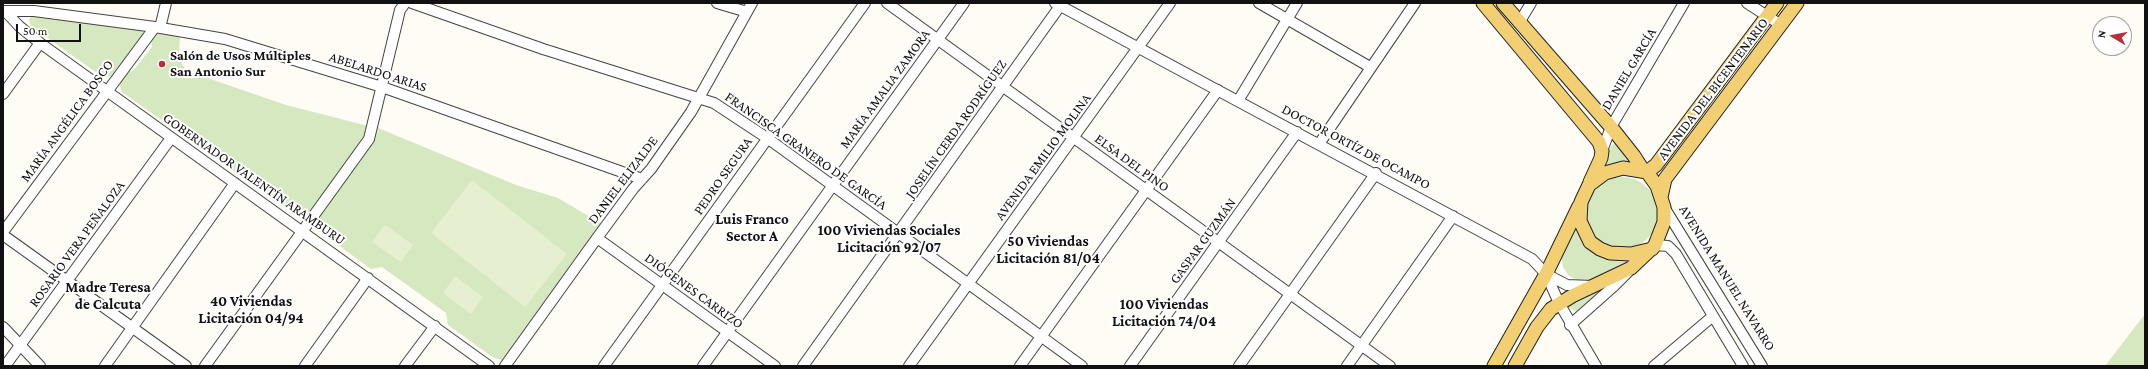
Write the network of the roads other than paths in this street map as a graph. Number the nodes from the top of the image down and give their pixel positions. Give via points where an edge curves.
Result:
1 (166, 3) edge
2 (405, 3) edge
3 (412, 3) edge
4 (717, 3) edge
5 (752, 3) edge
6 (865, 3) edge
7 (887, 3) edge
8 (964, 3) edge
9 (1170, 3) edge
10 (1259, 3) edge
11 (1297, 3) edge
12 (1415, 3) edge
13 (1483, 3) edge
14 (1503, 3) edge
15 (1531, 3) edge
16 (1684, 3) edge
17 (1747, 3) edge
18 (1777, 3) edge
19 (1797, 3) edge
20 (1058, 4) edge
21 (6, 9) edge
22 (747, 12) junction
23 (1768, 16) junction
24 (1286, 19) junction
25 (1520, 23) junction
26 (1781, 25) junction
27 (158, 28) junction
28 (938, 40) junction
29 (40, 42) junction
30 (1138, 48) junction
31 (1370, 67) junction
32 (382, 87) junction
33 (1003, 87) junction
34 (1218, 90) junction
35 (107, 91) junction
36 (3, 94) edge
37 (699, 97) junction
38 (1238, 101) junction
39 (1611, 127) junction
40 (1297, 132) junction
41 (171, 138) junction
42 (767, 138) junction
43 (1074, 138) junction
44 (1319, 144) junction
45 (1602, 152) junction
46 (1645, 171) junction
47 (1376, 174) junction
48 (642, 179) junction
49 (235, 183) junction
50 (1589, 185) junction
51 (833, 186) junction
52 (1146, 190) junction
53 (1581, 202) junction
54 (1663, 202) junction
55 (1454, 216) junction
56 (303, 231) junction
57 (3, 233) edge
58 (899, 234) junction
59 (597, 238) junction
60 (1220, 243) junction
61 (1653, 247) junction
62 (1631, 268) junction
63 (1546, 274) junction
64 (368, 278) junction
65 (67, 281) junction
66 (969, 284) junction
67 (663, 285) junction
68 (1594, 286) junction
69 (1290, 294) junction
70 (1558, 303) junction
71 (1713, 316) junction
72 (1570, 325) junction
73 (434, 326) junction
74 (3, 327) edge
75 (133, 328) junction
76 (727, 332) junction
77 (1041, 336) junction
78 (20, 345) junction
79 (1362, 345) junction
80 (5, 366) edge
81 (40, 366) edge
82 (105, 366) edge
83 (186, 366) edge
84 (205, 366) edge
85 (304, 366) edge
86 (405, 366) edge
87 (489, 366) edge
88 (505, 366) edge
89 (604, 366) edge
90 (703, 366) edge
91 (775, 366) edge
92 (803, 366) edge
93 (909, 366) edge
94 (1020, 366) edge
95 (1082, 366) edge
96 (1130, 366) edge
97 (1239, 366) edge
98 (1347, 366) edge
99 (1390, 366) edge
100 (1494, 366) edge
101 (1515, 366) edge
102 (1596, 366) edge
103 (1654, 366) edge
104 (1743, 366) edge
105 (1762, 366) edge

1 - 27 street, MARÍA ANGÉLICA BOSCO
2 - 32 street via 400,10
3 - 37 street, FRANCISCA GRANERO DE GARCÍA via 543,49
4 - 22 street
5 - 22 street, DANIEL ELIZALDE
6 - 42 street, PEDRO SEGURA
7 - 28 street, ELSA DEL PINO
8 - 28 street, MARÍA AMALIA ZAMORA
9 - 30 street, AVENIDA EMILIO MOLINA
10 - 24 street
11 - 24 street
12 - 31 street
13 - 45 main road via 1599,142
14 - 25 main road
15 - 25 street
16 - 39 street, DANIEL GARCÍA
17 - 23 street
18 - 23 main road, AVENIDA DEL BICENTENARIO
19 - 26 main road, AVENIDA DEL BICENTENARIO
20 - 30 street, DOCTOR ORTÍZ DE OCAMPO
20 - 33 street, JOSELÍN CERDA RODRÍGUEZ
21 - 27 street, ABELARDO ARIAS
21 - 29 street, GOBERNADOR VALENTÍN ARAMBURU via 19,26
22 - 37 street, DANIEL ELIZALDE
23 - 26 street
23 - 46 main road, AVENIDA DEL BICENTENARIO via 1656,165
24 - 31 street
24 - 38 street
25 - 39 main road
26 - 54 main road, AVENIDA DEL BICENTENARIO via 1665,179
27 - 32 street, ABELARDO ARIAS via 224,39
27 - 35 street, MARÍA ANGÉLICA BOSCO
28 - 33 street, ELSA DEL PINO
28 - 51 street, MARÍA AMALIA ZAMORA
29 - 35 street, GOBERNADOR VALENTÍN ARAMBURU
29 - 36 street
30 - 34 street, DOCTOR ORTÍZ DE OCAMPO
30 - 43 street, AVENIDA EMILIO MOLINA
31 - 44 street
32 - 48 street, ABELARDO ARIAS
32 - 56 street via 369,139
33 - 43 street, ELSA DEL PINO
33 - 58 street, JOSELÍN CERDA RODRÍGUEZ
34 - 38 street, DOCTOR ORTÍZ DE OCAMPO
34 - 52 street
35 - 41 street, GOBERNADOR VALENTÍN ARAMBURU
35 - 57 street, MARÍA ANGÉLICA BOSCO
37 - 42 street, FRANCISCA GRANERO DE GARCÍA via 714,103
37 - 48 street, DANIEL ELIZALDE
38 - 40 street, DOCTOR ORTÍZ DE OCAMPO
39 - 45 street, DANIEL GARCÍA
39 - 46 main road
40 - 44 street, DOCTOR ORTÍZ DE OCAMPO
40 - 60 street, GASPAR GUZMÁN
41 - 49 street, GOBERNADOR VALENTÍN ARAMBURU
41 - 65 street, ROSARIO VERA PEÑALOZA
42 - 51 street, FRANCISCA GRANERO DE GARCÍA
42 - 67 street, PEDRO SEGURA
43 - 52 street, ELSA DEL PINO
43 - 66 street, AVENIDA EMILIO MOLINA
44 - 47 street, DOCTOR ORTÍZ DE OCAMPO
45 - 50 main road via 1602,158
46 - 50 main road via 1623,168 1614,170 1601,175
46 - 54 main road via 1657,186
47 - 55 street, DOCTOR ORTÍZ DE OCAMPO
47 - 69 street
48 - 59 street, DANIEL ELIZALDE
49 - 56 street, GOBERNADOR VALENTÍN ARAMBURU
49 - 75 street
50 - 53 main road
51 - 58 street, FRANCISCA GRANERO DE GARCÍA
51 - 76 street, MARÍA AMALIA ZAMORA
52 - 60 street, ELSA DEL PINO
52 - 77 street
53 - 61 main road via 1580,221 1584,232 1590,242 1600,250 1620,255 1640,253
53 - 63 main road
54 - 61 main road via 1664,222
54 - 105 street, AVENIDA MANUEL NAVARRO
55 - 63 street, DOCTOR ORTÍZ DE OCAMPO via 1532,259
55 - 79 street
56 - 64 street, GOBERNADOR VALENTÍN ARAMBURU
56 - 84 street
57 - 65 street
58 - 66 street, FRANCISCA GRANERO DE GARCÍA
58 - 92 street, JOSELÍN CERDA RODRÍGUEZ
59 - 67 street, DIÓGENES CARRIZO
59 - 88 street, DANIEL ELIZALDE
60 - 69 street, ELSA DEL PINO
60 - 96 street, GASPAR GUZMÁN
61 - 62 main road
61 - 71 street via 1668,246 1676,254
62 - 68 main road
62 - 72 street
63 - 68 street via 1567,285
63 - 70 street, DOCTOR ORTÍZ DE OCAMPO
63 - 100 main road
64 - 73 street, GOBERNADOR VALENTÍN ARAMBURU
64 - 85 street
65 - 75 street
65 - 78 street, ROSARIO VERA PEÑALOZA
66 - 77 street, FRANCISCA GRANERO DE GARCÍA
66 - 93 street, AVENIDA EMILIO MOLINA
67 - 76 street, DIÓGENES CARRIZO
67 - 89 street, PEDRO SEGURA
68 - 70 main road
69 - 79 street, ELSA DEL PINO
69 - 97 street
70 - 72 street, DOCTOR ORTÍZ DE OCAMPO
70 - 101 main road via 1542,318
71 - 103 street
71 - 104 street
72 - 102 street, DOCTOR ORTÍZ DE OCAMPO
73 - 86 street
73 - 87 street, GOBERNADOR VALENTÍN ARAMBURU
74 - 78 street
75 - 82 street
75 - 83 street
76 - 90 street, MARÍA AMALIA ZAMORA
76 - 91 street, DIÓGENES CARRIZO
77 - 94 street
77 - 95 street, FRANCISCA GRANERO DE GARCÍA
78 - 80 street, ROSARIO VERA PEÑALOZA
78 - 81 street
79 - 98 street
79 - 99 street, ELSA DEL PINO

